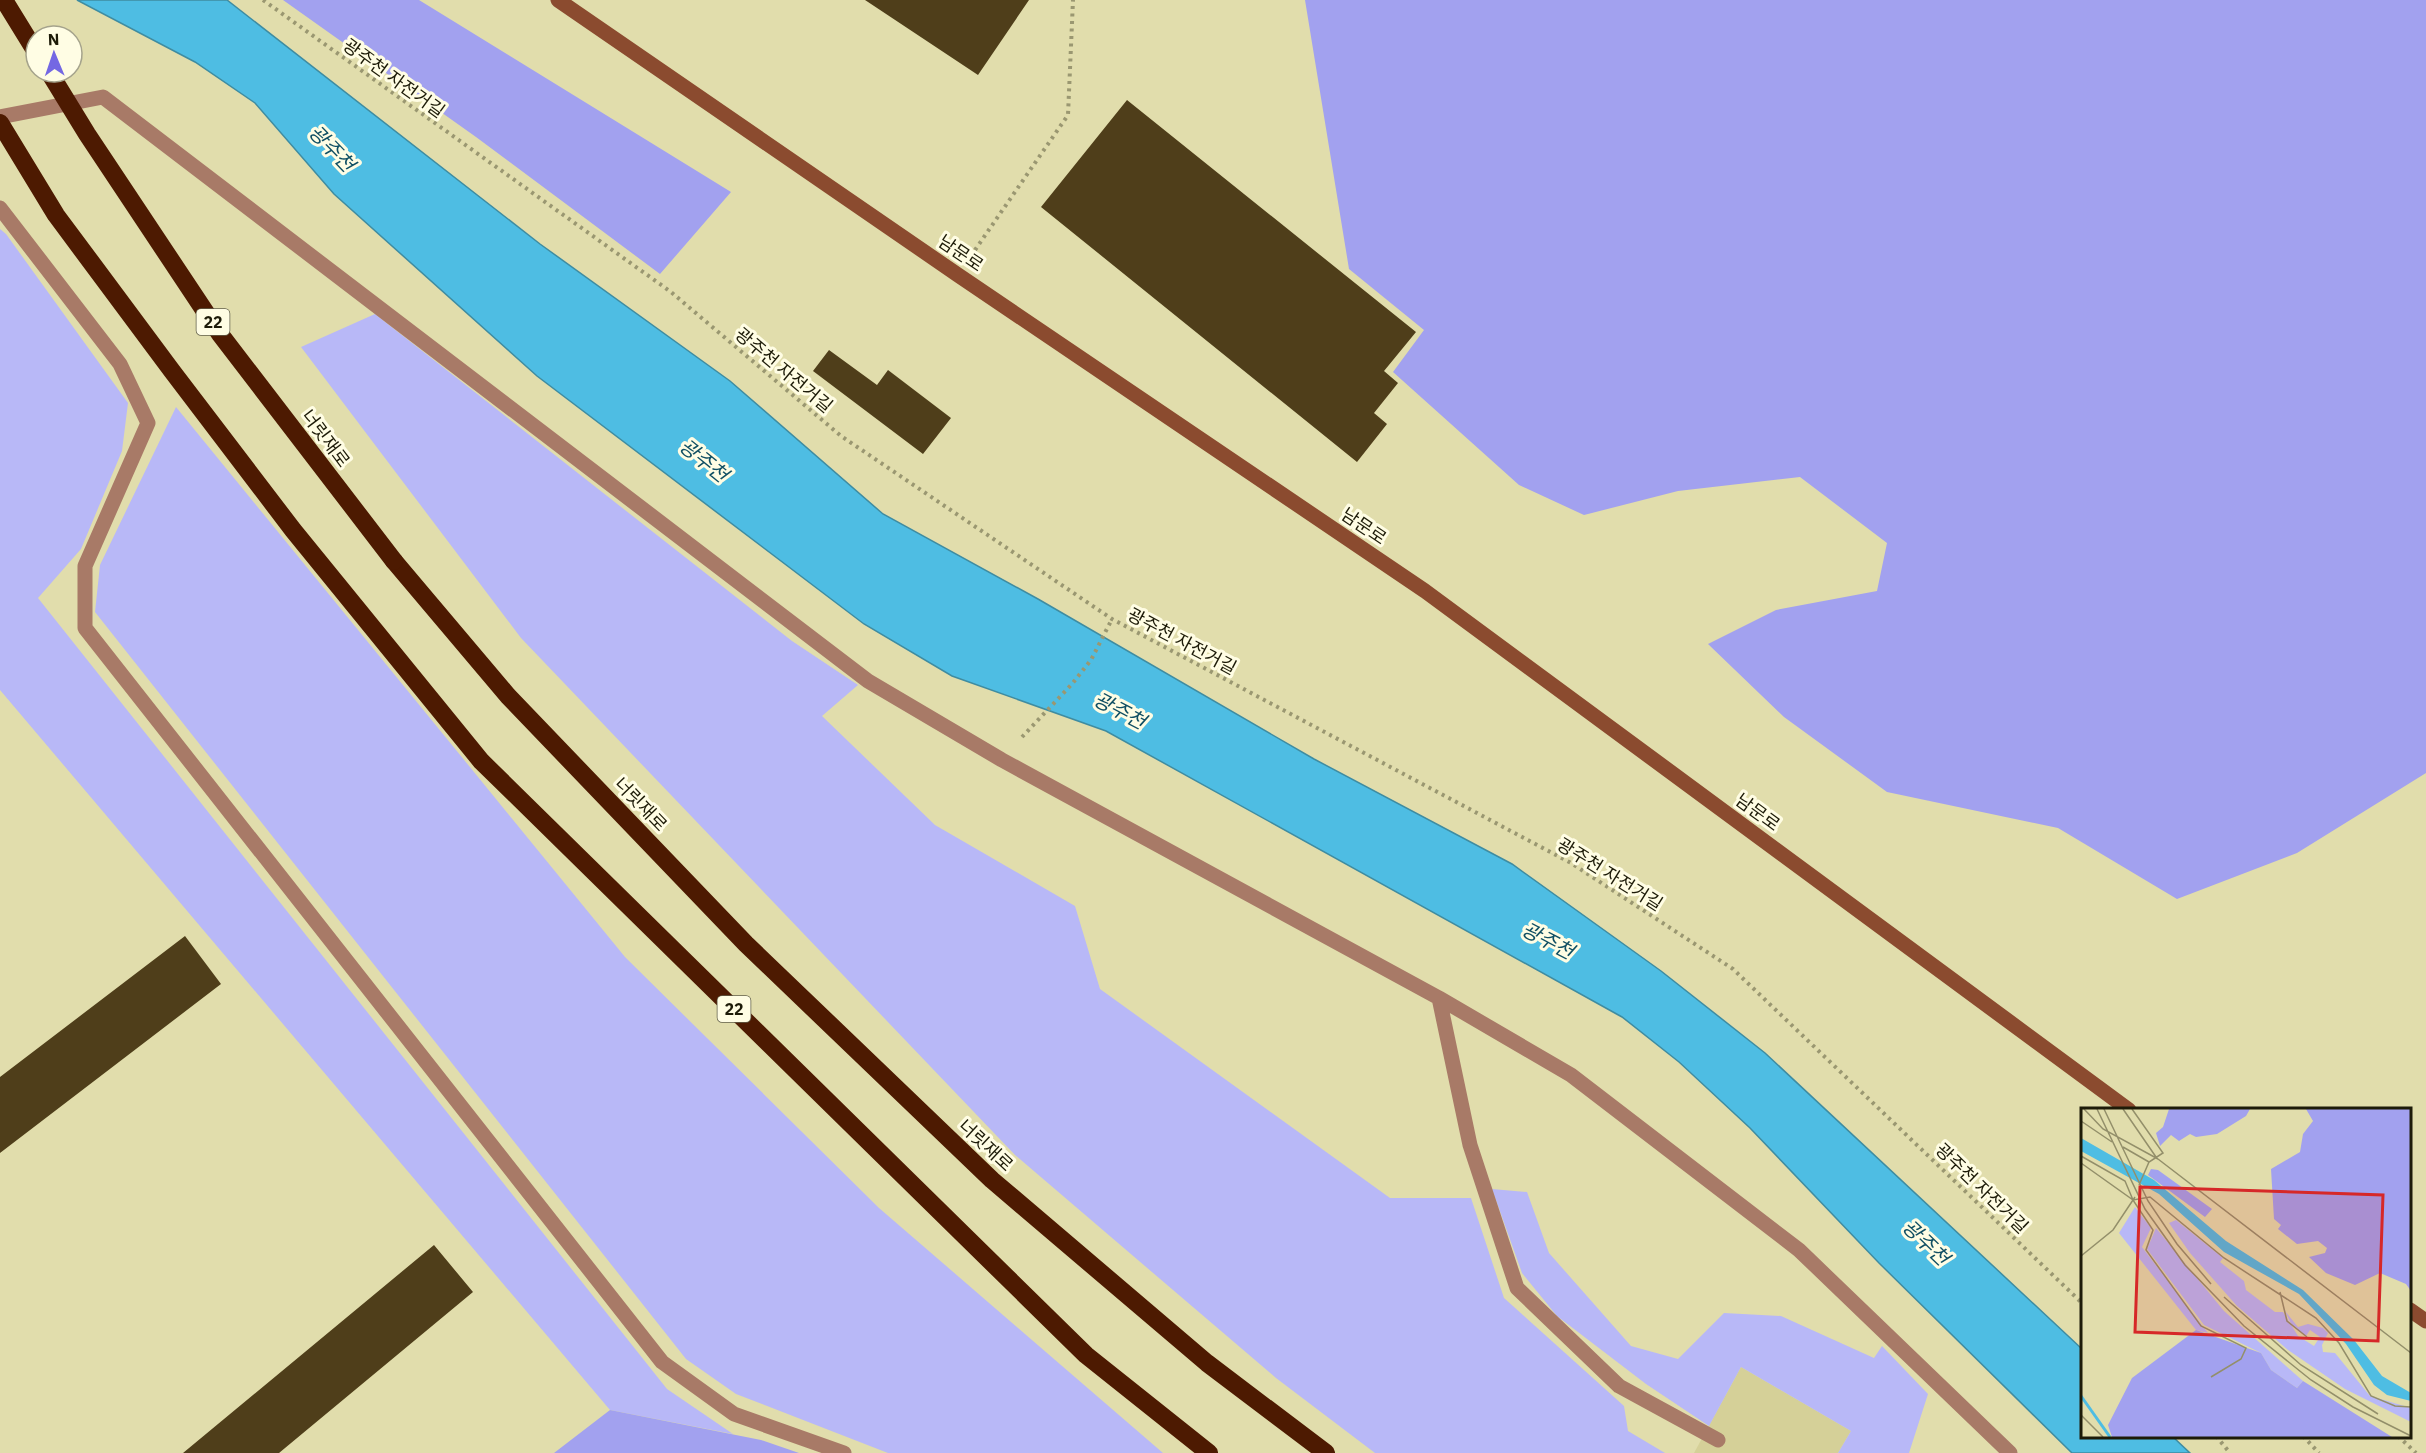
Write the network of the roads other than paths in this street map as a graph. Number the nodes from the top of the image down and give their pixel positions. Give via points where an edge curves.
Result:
1 (4, 0) edge
2 (558, 0) edge
3 (24, 32) edge
4 (56, 84) edge
5 (0, 117) edge
6 (0, 123) edge
7 (0, 208) edge
8 (1439, 998) junction
9 (2126, 1108) edge
10 (2411, 1311) edge
11 (2426, 1321) edge
12 (1718, 1440) dead end
13 (844, 1453) edge
14 (1209, 1453) edge
15 (1326, 1453) edge
16 (2010, 1453) edge

1 - 3 highway
2 - 9 street, 남문로 via 1425,591
4 - 15 highway, 너릿재로 / 22, bridge via 220,334 394,561 508,696 746,944 992,1180 1207,1363
5 - 8 lane via 103,97 868,681 1002,760
6 - 14 highway, 22 via 56,215 293,530 481,761 1086,1355
7 - 13 lane via 120,364 148,423 85,566 85,628 662,1362 734,1414
8 - 12 lane via 1470,1145 1517,1288 1619,1386
8 - 16 lane via 1571,1075 1799,1250
10 - 11 street

